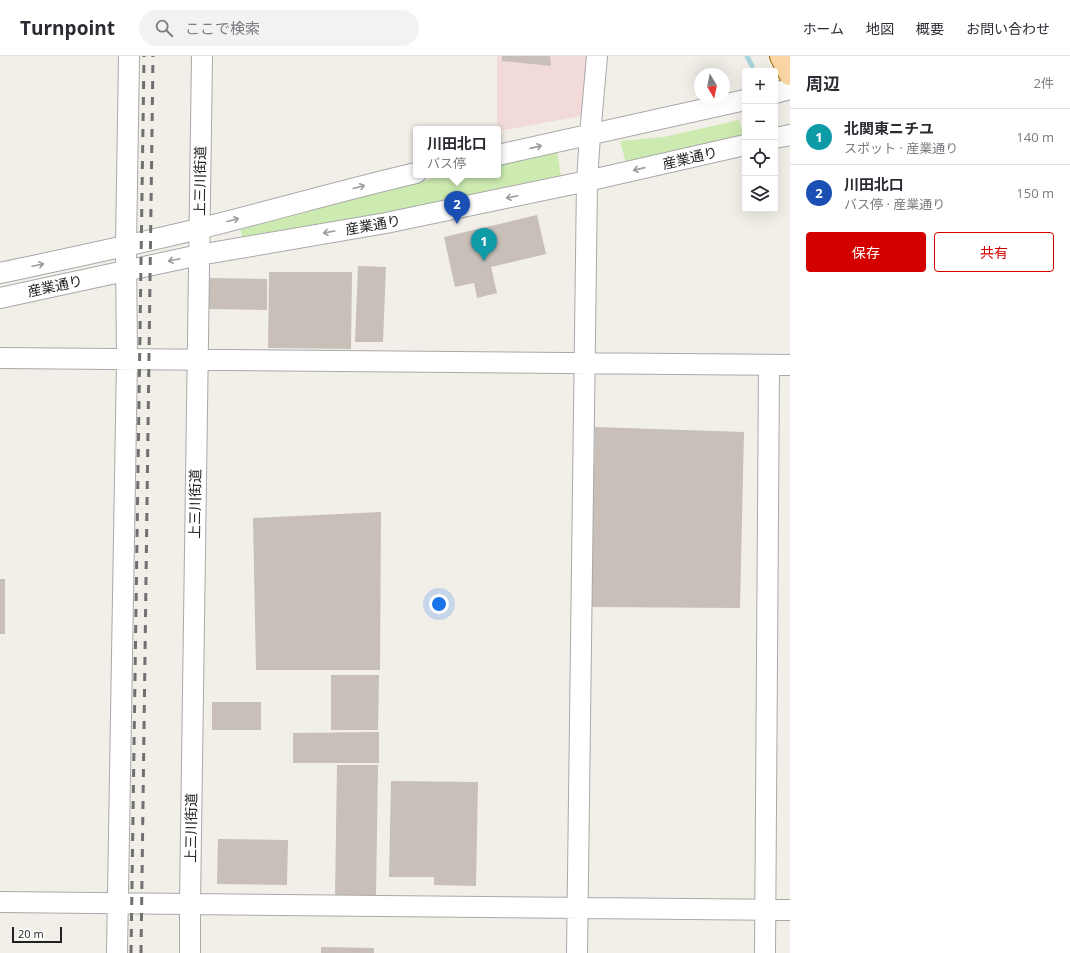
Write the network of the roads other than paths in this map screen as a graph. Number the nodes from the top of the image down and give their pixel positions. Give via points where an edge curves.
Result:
1 (129, 56) edge
2 (202, 56) edge
3 (596, 56) edge
4 (781, 56) edge
5 (790, 74) edge
6 (790, 89) edge
7 (778, 92) edge
8 (742, 101) edge
9 (590, 135) junction
10 (790, 135) edge
11 (778, 137) edge
12 (742, 146) edge
13 (501, 154) edge
14 (413, 174) edge
15 (587, 181) junction
16 (200, 228) junction
17 (126, 246) junction
18 (199, 255) junction
19 (126, 270) junction
20 (0, 273) edge
21 (0, 298) edge
22 (0, 358) edge
23 (127, 360) junction
24 (197, 360) junction
25 (585, 363) junction
26 (769, 365) junction
27 (790, 365) edge
28 (0, 902) edge
29 (118, 904) junction
30 (190, 904) junction
31 (577, 908) junction
32 (765, 909) junction
33 (790, 910) edge
34 (117, 953) edge
35 (190, 953) edge
36 (577, 953) edge
37 (765, 953) edge

1 - 17 street
2 - 16 street, 上三川街道
3 - 9 street
4 - 5 main road
6 - 7 street
8 - 9 street
13 -> 9 street
9 - 15 street
10 - 11 street
12 -> 15 street, 産業通り
16 -> 14 street, 産業通り
15 -> 18 street, 産業通り via 386,223
15 - 25 street
16 - 17 street, 産業通り
16 - 18 street, 上三川街道
17 - 19 street
20 -> 17 street, 産業通り
18 -> 19 street, 産業通り
18 - 24 street, 上三川街道
19 - 21 street, 産業通り
19 - 23 street
22 - 23 street
23 - 24 street
23 - 29 street
24 - 25 street
24 - 30 street, 上三川街道
25 - 26 street
25 - 31 street
26 - 27 street
26 - 32 street
28 - 29 street
29 - 30 street
29 - 34 street
30 - 31 street
30 - 35 street, 上三川街道
31 - 32 street
31 - 36 street
32 - 33 street
32 - 37 street

